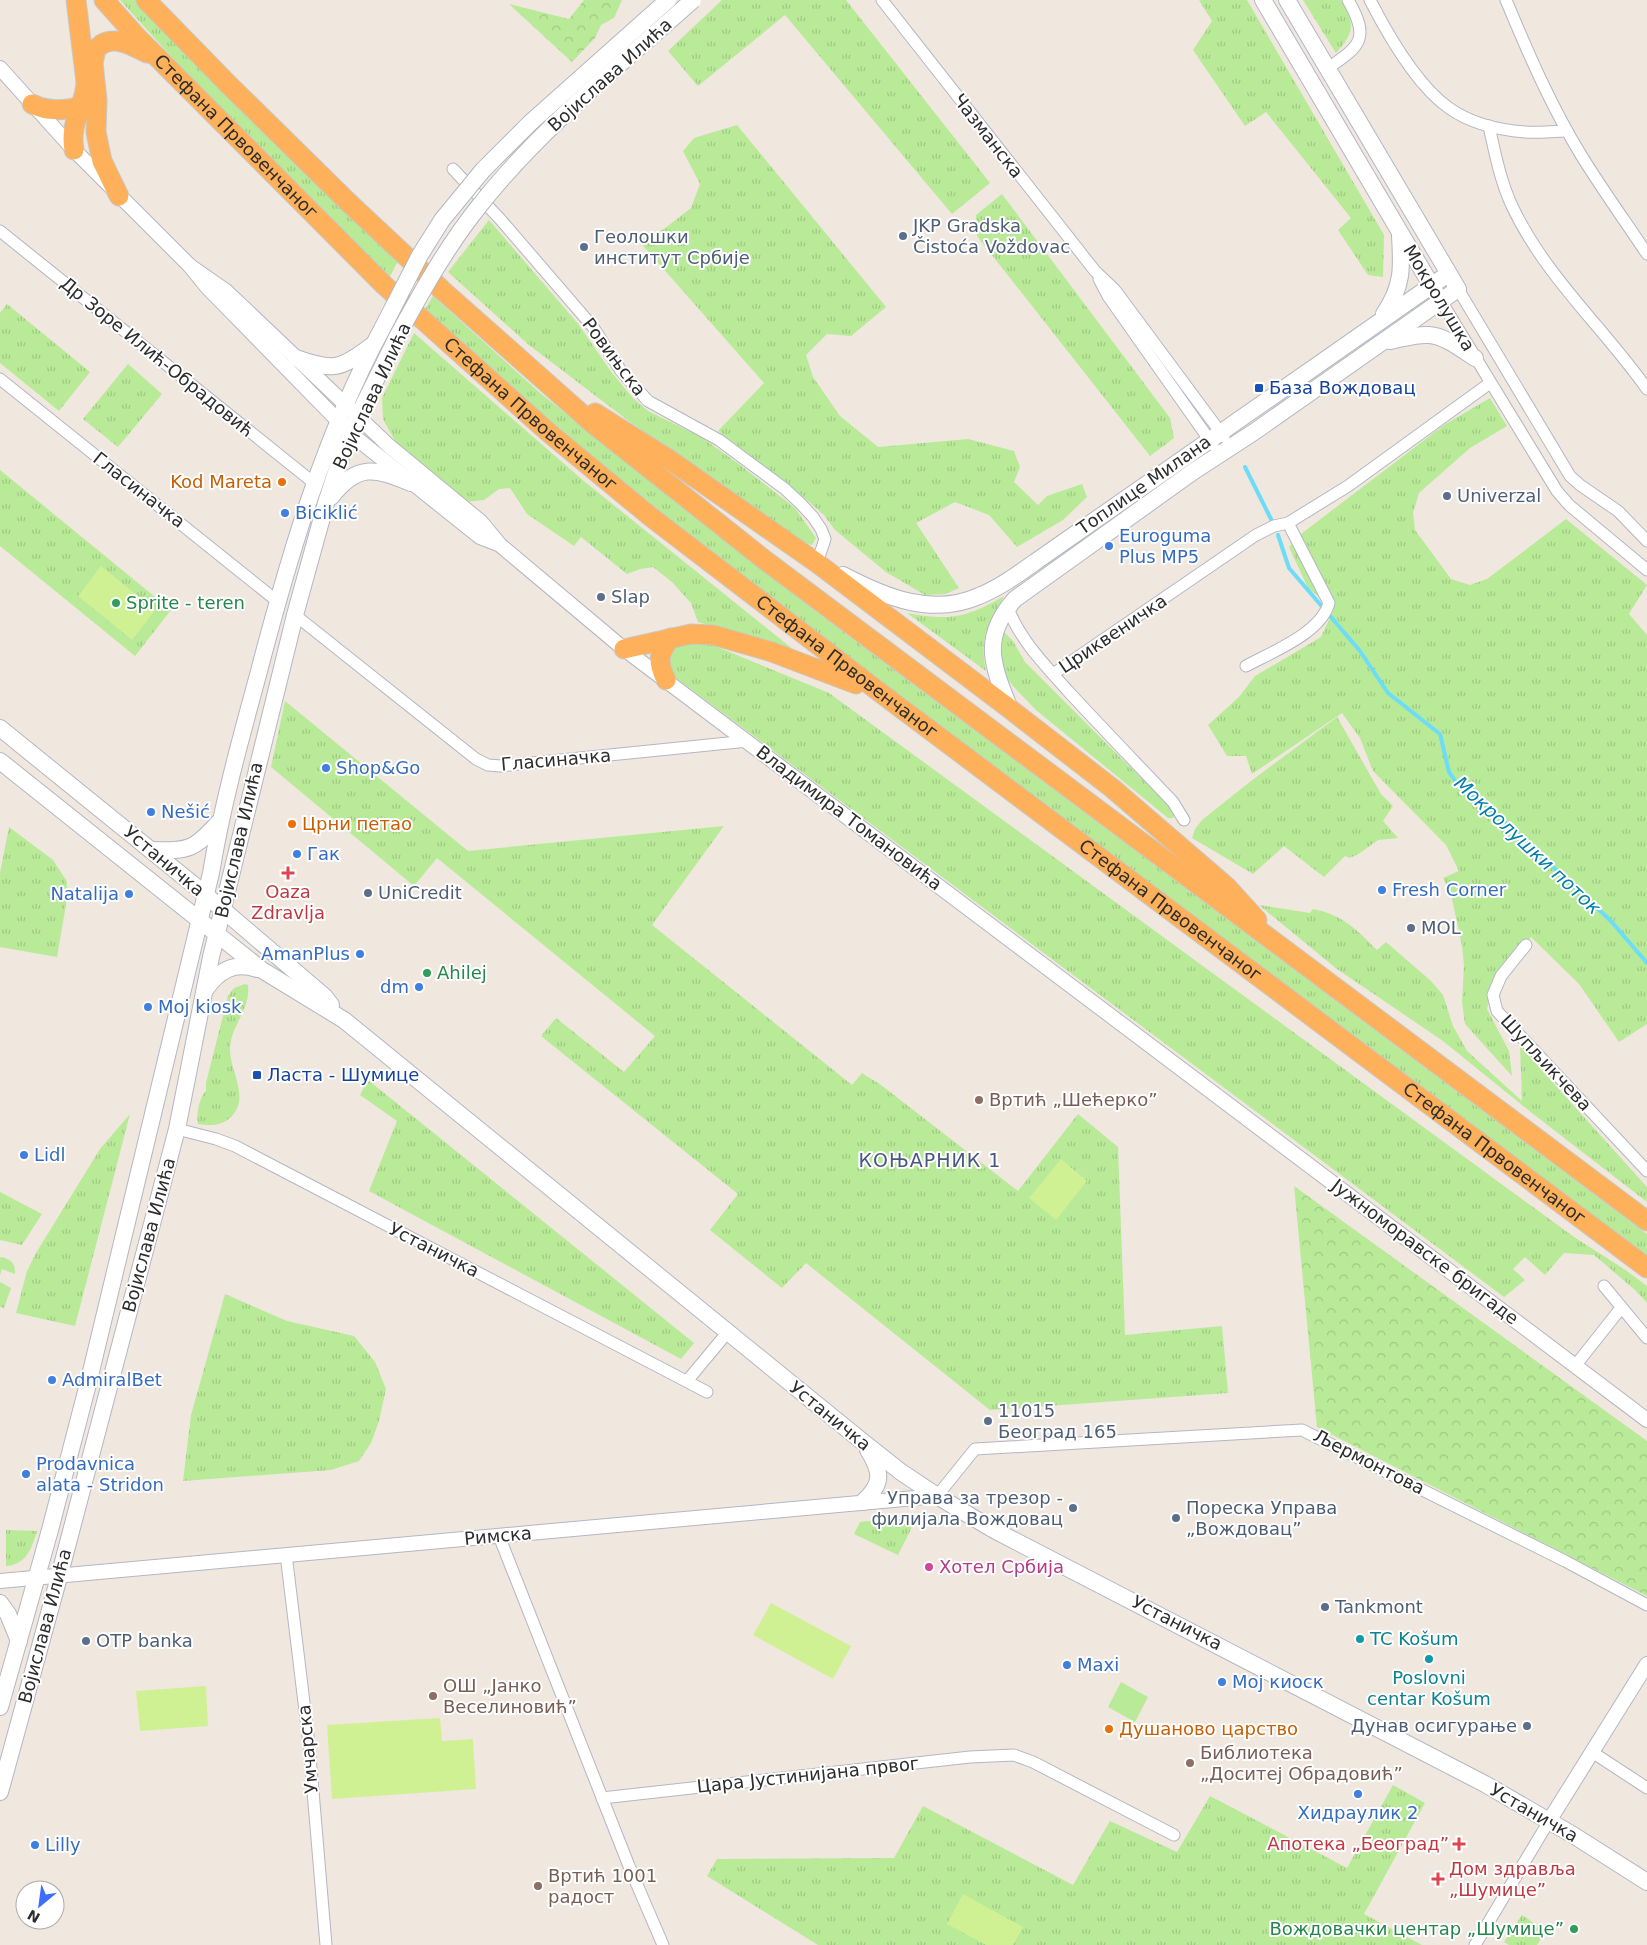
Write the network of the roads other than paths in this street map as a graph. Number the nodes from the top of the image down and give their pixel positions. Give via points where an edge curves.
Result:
1 (76, 0) edge
2 (104, 0) edge
3 (146, 0) edge
4 (151, 0) edge
5 (668, 0) edge
6 (693, 0) edge
7 (882, 0) edge
8 (1263, 0) edge
9 (1287, 0) edge
10 (1348, 0) edge
11 (1370, 0) edge
12 (1506, 0) edge
13 (163, 18) junction
14 (160, 60) junction
15 (1328, 68) junction
16 (2, 76) edge
17 (32, 104) junction
18 (81, 106) junction
19 (1489, 126) junction
20 (1567, 131) junction
21 (74, 150) junction
22 (453, 169) dead end
23 (119, 196) junction
24 (0, 231) edge
25 (1400, 233) junction
26 (1647, 254) edge
27 (190, 266) junction
28 (1448, 274) junction
29 (1431, 285) junction
30 (1458, 289) junction
31 (1441, 301) junction
32 (1380, 320) junction
33 (1382, 342) junction
34 (374, 343) junction
35 (296, 358) junction
36 (1475, 358) junction
37 (0, 379) edge
38 (1490, 383) junction
39 (551, 387) junction
40 (1647, 389) edge
41 (346, 405) junction
42 (358, 416) junction
43 (344, 428) junction
44 (1215, 435) junction
45 (1226, 451) junction
46 (314, 482) junction
47 (411, 483) junction
48 (326, 503) junction
49 (1288, 523) junction
50 (1647, 541) edge
51 (500, 545) junction
52 (1048, 553) junction
53 (817, 562) junction
54 (1058, 568) junction
55 (1647, 570) edge
56 (278, 601) junction
57 (1008, 608) junction
58 (295, 615) junction
59 (670, 638) junction
60 (624, 649) junction
61 (1246, 666) dead end
62 (1054, 674) junction
63 (666, 680) junction
64 (882, 694) junction
65 (1010, 710) junction
66 (0, 728) edge
67 (748, 741) junction
68 (0, 761) edge
69 (1184, 820) dead end
70 (219, 822) junction
71 (152, 850) junction
72 (205, 895) junction
73 (223, 911) junction
74 (199, 918) junction
75 (217, 934) junction
76 (1526, 945) dead end
77 (1279, 946) junction
78 (262, 970) junction
79 (203, 994) junction
80 (344, 1020) junction
81 (1202, 1085) joint
82 (177, 1129) junction
83 (1647, 1171) edge
84 (1647, 1221) edge
85 (1647, 1268) edge
86 (1604, 1286) dead end
87 (1621, 1308) junction
88 (728, 1333) junction
89 (1647, 1338) edge
90 (1575, 1366) junction
91 (687, 1381) junction
92 (707, 1392) dead end
93 (1647, 1420) edge
94 (862, 1442) junction
95 (937, 1496) junction
96 (863, 1502) junction
97 (499, 1536) junction
98 (286, 1554) junction
99 (59, 1577) junction
100 (36, 1579) junction
101 (0, 1581) edge
102 (0, 1602) edge
103 (1647, 1605) edge
104 (19, 1641) junction
105 (1647, 1664) edge
106 (0, 1706) edge
107 (1592, 1752) junction
108 (1647, 1788) edge
109 (0, 1792) edge
110 (602, 1798) junction
111 (1549, 1821) junction
112 (1174, 1835) dead end
113 (1647, 1882) edge
114 (326, 1945) edge
115 (663, 1945) edge
116 (1475, 1945) edge

1 - 18 highway via 86,82
2 - 14 highway, Стефана Првовенчаног
3 - 13 highway, Стефана Првовенчаног
4 - 13 highway
5 - 34 main road, Војислава Илића, bridge via 530,123 483,170 442,220
6 - 42 main road, Војислава Илића, bridge via 553,126 479,206 443,255
7 - 44 street, Чазманска via 1095,271 1115,290
8 - 25 main road, Мокролушка
9 - 15 main road, Мокролушка
10 - 15 street via 1358,20 1360,37 1348,55
11 - 19 street via 1404,59 1439,100 1464,117
12 - 20 street via 1531,61
13 - 39 highway, Стефана Првовенчаног via 341,195
14 - 23 highway via 115,40 102,44 94,55 97,143
14 - 64 highway, Стефана Првовенчаног via 343,245 480,372 652,517
15 - 28 main road, Мокролушка
16 - 17 street, Владимира Томановића
17 - 18 highway via 60,110
17 - 21 street, Владимира Томановића
18 - 21 highway via 73,128
19 - 20 street via 1526,132
19 - 40 street via 1503,184 1525,230 1560,282
20 - 26 street
21 - 23 street, Владимира Томановића
22 - 53 street, Ровињска via 593,327 621,371 648,401 719,440 801,504 813,517 825,539
23 - 27 street, Владимира Томановића
24 - 46 street, Др Зоре Илић-Обрадовић
25 - 29 main road, Мокролушка
25 - 32 main road via 1400,284
27 - 35 street, Владимира Томановића via 226,291
27 - 43 street, Владимира Томановића
28 - 29 main road, Топлице Милана
28 - 30 main road, Мокролушка
29 - 31 main road, Мокролушка
29 - 32 main road, Топлице Милана
30 - 31 main road, Топлице Милана
30 - 50 street, Мокролушка via 1570,476 1618,511
31 - 33 main road, Топлице Милана
31 - 36 street, Мокролушка
32 - 44 main road, Топлице Милана
33 - 36 main road via 1429,335 1443,339
33 - 45 main road, Топлице Милана
34 - 35 main road via 355,359 334,367 318,366
34 - 41 main road, Војислава Илића
35 - 41 street, Владимира Томановића
36 - 38 street, Мокролушка
37 - 56 street, Гласиначка
38 - 49 street, Цриквеничка via 1348,486
38 - 55 street, Мокролушка via 1557,491 1569,505
39 - 53 highway via 670,460
39 - 77 highway, Стефана Првовенчаног via 722,527
41 - 42 street, Владимира Томановића
41 - 43 main road, Војислава Илића
42 - 43 main road, Војислава Илића
42 - 51 street, Владимира Томановића via 481,522
43 - 46 main road, Војислава Илића
43 - 47 street, Владимира Томановића
43 - 48 main road, Војислава Илића
44 - 45 street, Чазманска
44 - 52 main road, Топлице Милана
45 - 54 main road, Топлице Милана
46 - 56 main road, Војислава Илића
47 - 48 main road via 387,473 366,472 341,484
47 - 51 street, Владимира Томановића via 480,537
48 - 58 main road, Војислава Илића
49 - 61 street via 1329,603 1328,609 1310,630
49 - 62 street, Цриквеничка via 1256,535
51 - 60 street, Владимира Томановића
52 - 53 main road, Топлице Милана via 981,595 943,605 889,596
52 - 54 main road
53 - 65 highway
54 - 57 main road, Топлице Милана
56 - 70 main road, Војислава Илића
57 - 62 street via 1017,630
57 - 65 main road, Топлице Милана via 993,635 992,654
58 - 67 street, Гласиначка via 476,759 488,765
58 - 73 main road, Војислава Илића
59 - 60 highway
59 - 63 highway via 659,661
59 - 64 highway via 713,635 742,642
60 - 63 street, Владимира Томановића
62 - 69 street, Цриквеничка via 1174,802
63 - 67 street, Владимира Томановића
64 - 85 highway, Стефана Првовенчаног
65 - 77 highway via 1112,788 1204,867 1237,897
66 - 71 main road, Устаничка
67 - 81 street, Владимира Томановића
68 - 74 main road, Устаничка
70 - 71 main road via 194,846 174,851
70 - 72 main road, Војислава Илића
71 - 72 main road, Устаничка
72 - 73 main road, Устаничка
72 - 74 main road, Војислава Илића
73 - 75 main road, Војислава Илића
73 - 80 main road, Устаничка via 324,996
74 - 75 main road, Устаничка
74 - 100 main road, Војислава Илића via 88,1384
75 - 78 main road, Устаничка
75 - 79 main road, Војислава Илића
76 - 83 street, Шупљикчева via 1501,976 1493,995 1497,1011
77 - 84 highway, Стефана Првовенчаног
78 - 79 main road via 247,965 229,968 219,973
78 - 80 main road, Устаничка
79 - 82 main road, Војислава Илића
80 - 88 main road, Устаничка
81 - 90 street, Јужноморавске бригаде
82 - 91 street, Устаничка via 216,1139 244,1151
82 - 99 main road, Војислава Илића
86 - 87 street
87 - 89 street
87 - 90 street
88 - 91 street
88 - 94 main road, Устаничка
90 - 93 street, Јужноморавске бригаде
91 - 92 street, Устаничка
94 - 95 main road, Устаничка
94 - 96 main road via 879,1471 877,1487
95 - 96 street, Римска
95 - 103 street, Љермонтова via 975,1449 1302,1430
95 - 111 main road, Устаничка via 994,1530 1433,1757
96 - 97 street, Римска
97 - 98 street, Римска
97 - 110 street
98 - 99 street, Римска
98 - 114 street, Умчарска via 309,1744
99 - 100 street, Римска
99 - 109 main road, Војислава Илића
100 - 101 street, Римска
100 - 104 main road, Војислава Илића
102 - 104 main road
104 - 106 main road, Војислава Илића
105 - 107 street
107 - 108 street
107 - 111 street
110 - 112 street, Цара Јустинијана првог via 970,1757 1014,1755
110 - 115 street
111 - 113 main road, Устаничка
111 - 116 street

